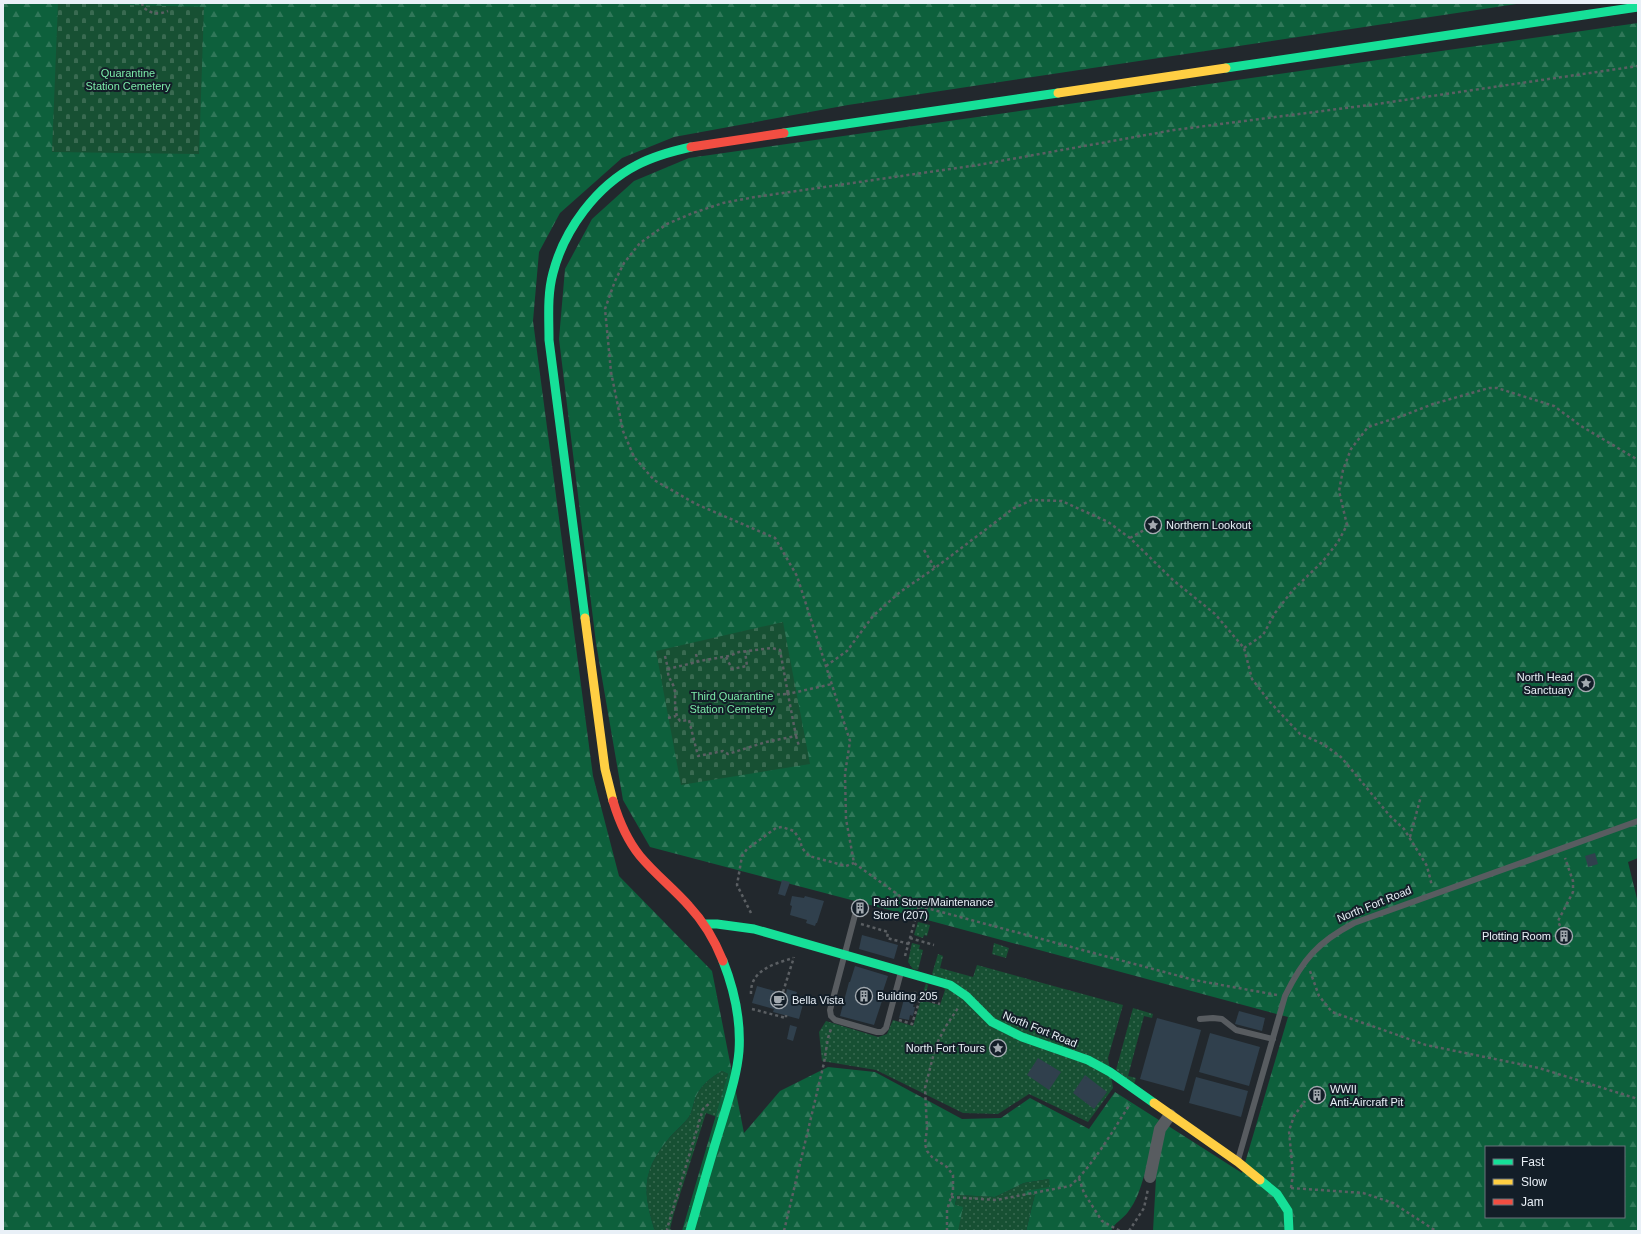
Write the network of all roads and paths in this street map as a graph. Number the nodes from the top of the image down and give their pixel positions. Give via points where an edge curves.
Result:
1 (142, 3) edge
2 (1638, 7) edge
3 (168, 11) dead end
4 (1638, 66) edge
5 (1638, 460) edge
6 (1153, 525) dead end
7 (1130, 538) junction
8 (924, 550) dead end
9 (935, 568) junction
10 (1244, 648) junction
11 (745, 651) junction
12 (696, 654) dead end
13 (665, 656) dead end
14 (726, 657) junction
15 (698, 662) junction
16 (826, 666) junction
17 (668, 669) junction
18 (832, 684) junction
19 (788, 694) junction
20 (765, 695) dead end
21 (676, 716) junction
22 (668, 718) dead end
23 (796, 736) junction
24 (799, 746) dead end
25 (1421, 796) dead end
26 (1638, 821) edge
27 (1410, 837) junction
28 (1562, 848) junction
29 (854, 863) junction
30 (1434, 893) junction
31 (744, 897) dead end
32 (919, 906) junction
33 (854, 918) joint
34 (704, 924) junction
35 (1560, 926) dead end
36 (910, 938) junction
37 (799, 942) junction
38 (909, 944) junction
39 (934, 945) dead end
40 (844, 954) junction
41 (793, 958) junction
42 (1306, 960) junction
43 (902, 970) junction
44 (927, 977) junction
45 (783, 992) dead end
46 (916, 993) dead end
47 (966, 996) junction
48 (1285, 996) junction
49 (920, 998) junction
50 (751, 1000) dead end
51 (752, 1004) dead end
52 (940, 1004) dead end
53 (752, 1008) dead end
54 (1200, 1019) dead end
55 (835, 1020) junction
56 (902, 1021) dead end
57 (1272, 1039) junction
58 (1138, 1092) junction
59 (1638, 1098) edge
60 (1305, 1101) dead end
61 (1170, 1115) junction
62 (1238, 1162) junction
63 (1150, 1177) joint
64 (1079, 1178) junction
65 (1291, 1188) junction
66 (1277, 1194) junction
67 (951, 1197) junction
68 (690, 1231) edge
69 (784, 1231) edge
70 (947, 1231) edge
71 (1120, 1231) edge
72 (1129, 1231) edge
73 (1289, 1231) edge
74 (1436, 1231) edge

1 - 3 path via 143,7 152,13
2 - 34 street via 691,147 629,169 592,201 568,234 553,274 549,303 549,340 605,769 611,801 634,848
4 - 16 path via 1174,130 978,165 748,198 723,203 667,224 640,243 624,263 605,309 611,372 623,431 634,457 654,480 696,504 775,538 797,576
5 - 10 path via 1581,426 1554,406 1498,388 1489,388 1433,404 1368,427 1351,449 1343,470 1339,491 1347,525 1338,542 1323,561 1292,591 1275,613 1263,635
6 - 7 path
7 - 9 path via 1108,522 1062,501 1032,500 1008,513
7 - 10 path via 1173,580 1215,614
8 - 9 path
9 - 16 path via 900,592 873,616 847,651
10 - 27 path via 1252,679 1269,701 1300,734 1323,744 1341,757
11 - 14 path
11 - 14 path via 747,666 732,669
11 - 19 path via 772,648 780,650
12 - 15 path
13 - 17 path
14 - 15 path
15 - 17 path
16 - 18 path
17 - 21 path via 674,687
18 - 19 path
18 - 29 path via 850,741 845,774 846,818
19 - 20 path
19 - 23 path
21 - 22 path
21 - 23 path via 680,721 689,720 698,756 723,751 728,754
23 - 24 path
25 - 27 path
26 - 28 lane, North Fort Road
27 - 30 path via 1427,866
28 - 30 lane, North Fort Road
28 - 35 path via 1574,881 1572,892 1558,921
29 - 31 path via 846,866 810,856 802,848 794,832 782,827 776,828 747,849 742,856 737,885
29 - 32 path via 907,901
30 - 42 lane, North Fort Road via 1354,923 1333,934
32 - 36 path
32 - 48 path via 1194,980
33 - 38 path via 888,932 887,938
33 - 40 lane
34 - 37 street, North Fort Road via 754,929
34 - 68 street via 717,946 728,975 740,1041 732,1087
36 - 38 path
36 - 39 path
37 - 40 street, North Fort Road
37 - 41 path
38 - 43 path
40 - 43 street, North Fort Road
40 - 55 lane via 830,1010
41 - 45 path
41 - 50 path via 761,972 750,986
42 - 48 lane, North Fort Road
42 - 59 path via 1319,996 1332,1012 1426,1045 1539,1068
43 - 44 street, North Fort Road
43 - 55 lane via 886,1028 882,1032
44 - 47 street, North Fort Road via 950,985
44 - 49 path
46 - 49 path via 915,997
47 - 58 street, North Fort Road via 992,1022 1022,1037 1088,1060
47 - 67 path via 936,1044 925,1088 925,1144 932,1157 947,1167 953,1175
48 - 57 lane, North Fort Road
49 - 52 path
49 - 56 path via 912,1024
51 - 53 path
54 - 57 lane via 1222,1019 1236,1030
55 - 69 path via 828,1038
57 - 62 lane, North Fort Road
58 - 61 street, North Fort Road
58 - 64 path
60 - 65 path via 1294,1116 1289,1131 1294,1174
61 - 62 street, North Fort Road
61 - 63 street via 1160,1129
62 - 66 street, North Fort Road
63 - 72 path via 1144,1208
64 - 67 path via 1070,1186 996,1200
64 - 71 path via 1084,1193 1102,1221
65 - 66 path
65 - 74 path via 1363,1193 1393,1203
66 - 73 street, North Fort Road via 1288,1211
67 - 70 path via 947,1210

